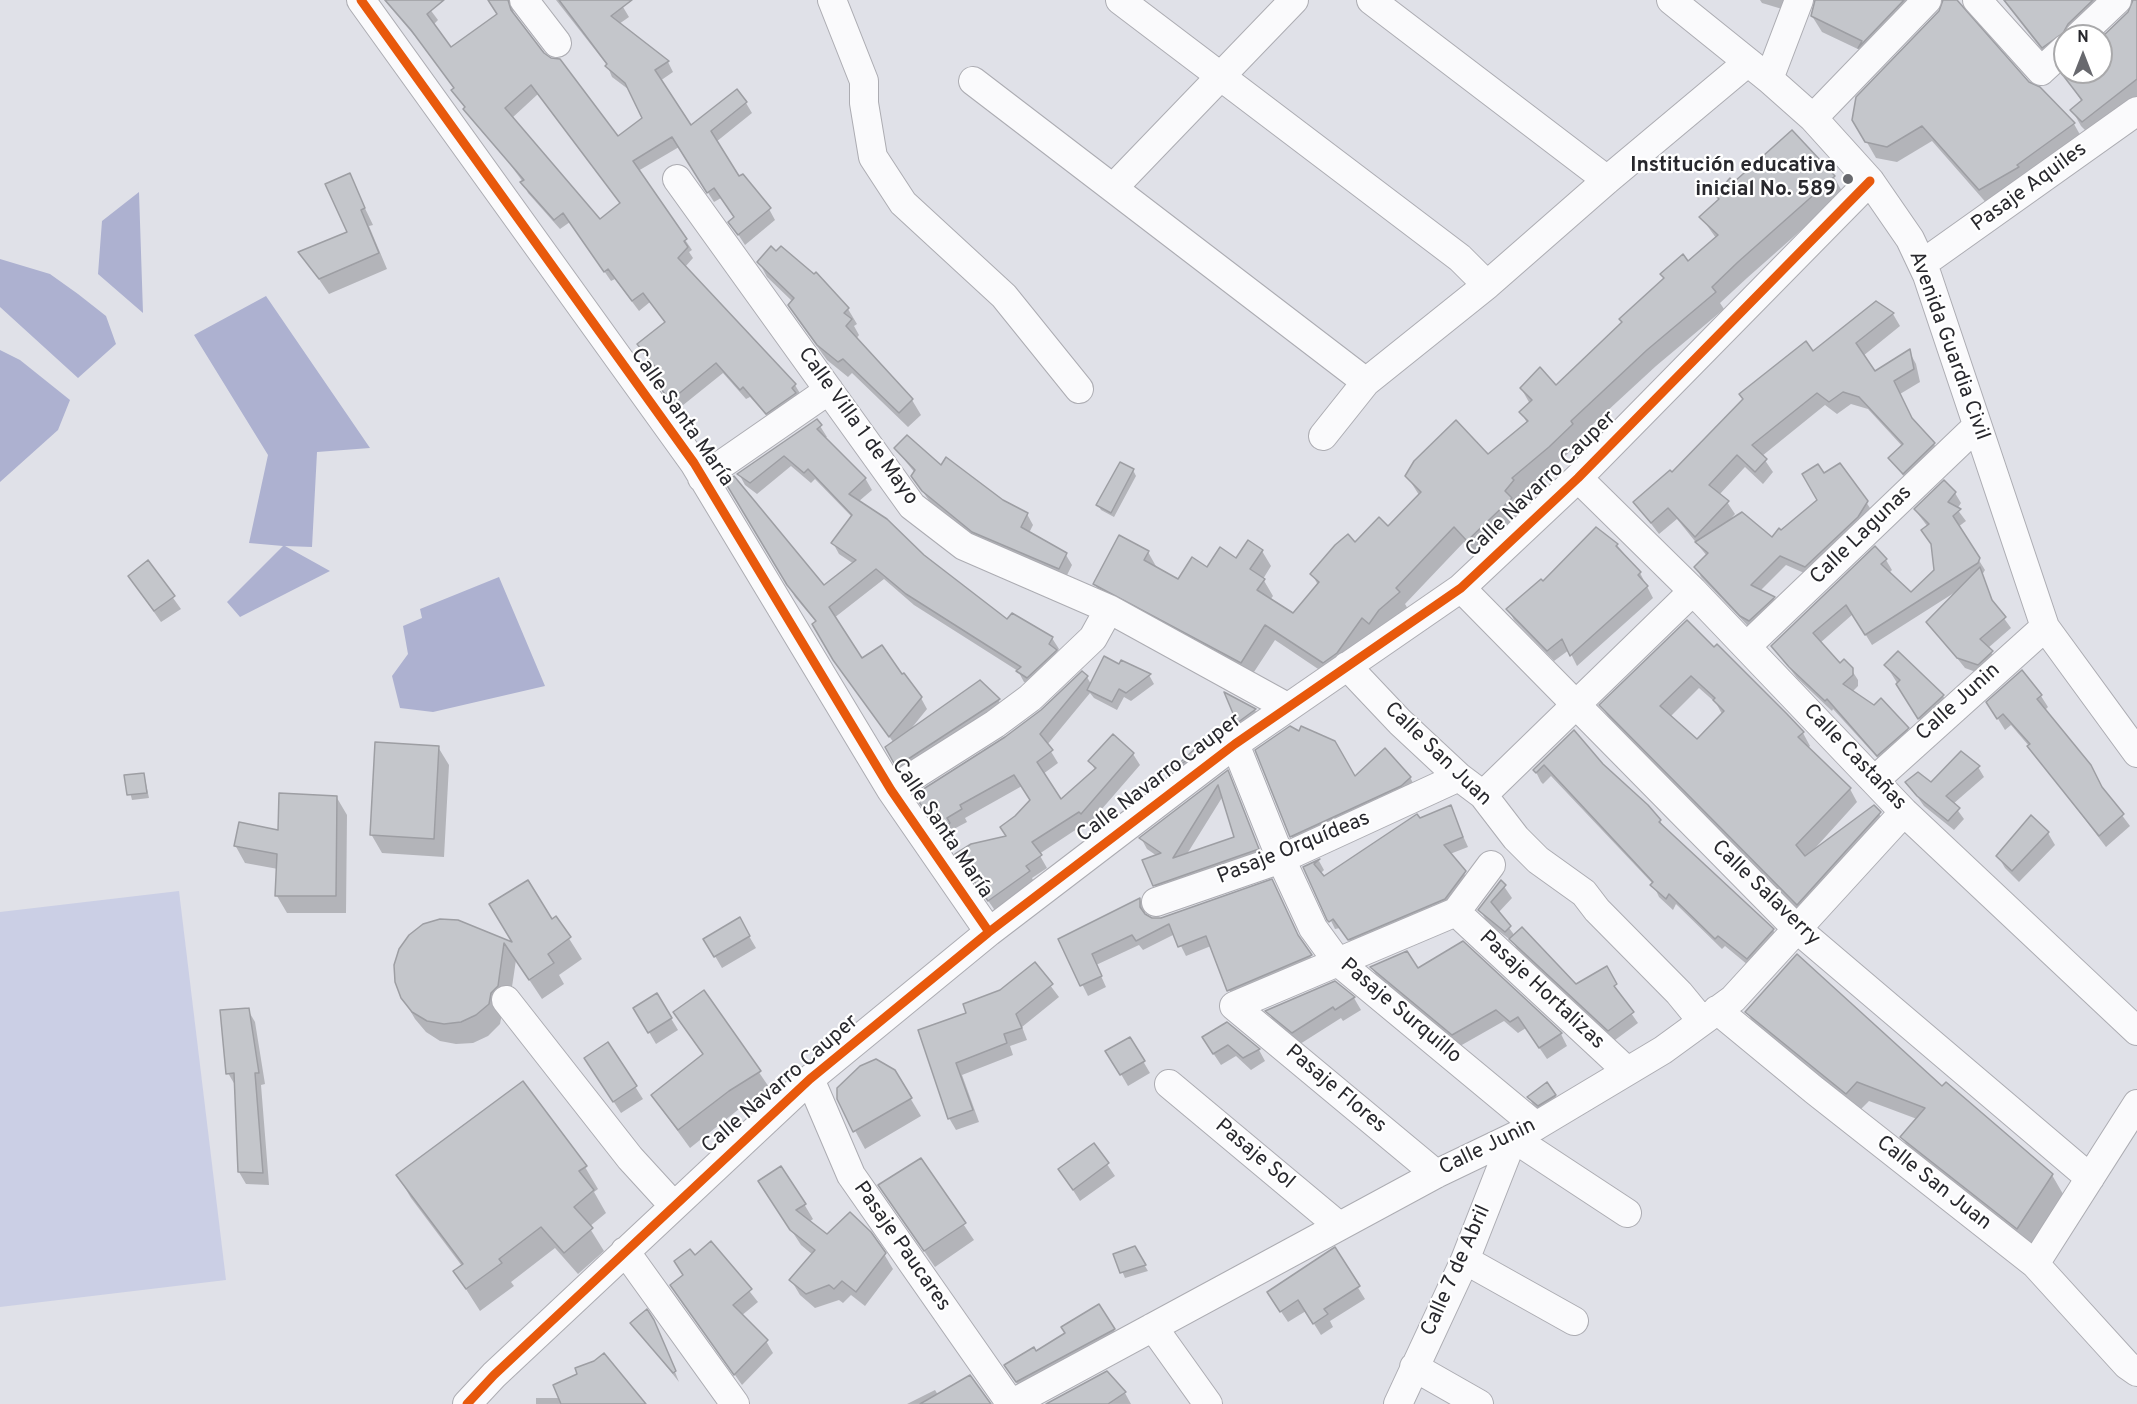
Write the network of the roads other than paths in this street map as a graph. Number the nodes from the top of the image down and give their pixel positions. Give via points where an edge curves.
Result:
1 (361, 0) edge
2 (524, 0) edge
3 (832, 0) edge
4 (1120, 0) edge
5 (1294, 0) edge
6 (1371, 0) edge
7 (1671, 0) edge
8 (1799, 0) edge
9 (1927, 0) edge
10 (1977, 0) edge
11 (2117, 0) edge
12 (2092, 24) edge
13 (557, 43) dead end
14 (2053, 60) edge
15 (1759, 70) junction
16 (1220, 77) junction
17 (973, 81) dead end
18 (2137, 111) edge
19 (1813, 118) junction
20 (677, 179) dead end
21 (1607, 180) junction
22 (1870, 181) junction
23 (1114, 187) junction
24 (1922, 264) junction
25 (1487, 285) junction
26 (1366, 382) junction
27 (1079, 389) dead end
28 (829, 390) junction
29 (1977, 426) junction
30 (1323, 436) dead end
31 (702, 478) junction
32 (1578, 478) junction
33 (1461, 588) junction
34 (1693, 591) junction
35 (1102, 624) junction
36 (2045, 627) junction
37 (1746, 646) junction
38 (1347, 666) junction
39 (1576, 704) junction
40 (1287, 707) junction
41 (1235, 744) junction
42 (2137, 753) edge
43 (1875, 780) junction
44 (1447, 783) junction
45 (891, 790) junction
46 (1484, 795) junction
47 (1905, 812) junction
48 (1281, 859) junction
49 (1491, 865) dead end
50 (1156, 902) dead end
51 (1456, 912) junction
52 (1797, 929) junction
53 (989, 932) junction
54 (1337, 961) junction
55 (506, 1000) dead end
56 (1710, 1016) junction
57 (2137, 1031) edge
58 (1626, 1070) junction
59 (810, 1079) junction
60 (1169, 1084) dead end
61 (2137, 1104) edge
62 (1525, 1132) junction
63 (1436, 1174) junction
64 (2090, 1178) junction
65 (673, 1205) junction
66 (1627, 1213) dead end
67 (1339, 1226) junction
68 (625, 1251) junction
69 (1465, 1260) junction
70 (2036, 1264) junction
71 (1574, 1321) dead end
72 (1153, 1327) junction
73 (1414, 1367) junction
74 (2137, 1371) edge
75 (467, 1404) edge
76 (735, 1404) edge
77 (1011, 1404) edge
78 (1208, 1404) edge
79 (1398, 1404) edge
80 (1479, 1404) edge

1 - 31 street, Calle Santa María
2 - 13 street
3 - 27 street via 864,81 873,157 903,203 1004,296
4 - 16 street
5 - 16 street
6 - 21 street
7 - 15 street, Avenida Guardia Civil
8 - 15 street
9 - 19 street
10 - 14 street via 2041,71
11 - 12 street
15 - 19 street, Avenida Guardia Civil
15 - 21 street
16 - 23 street
16 - 25 street via 1460,258
17 - 23 street
18 - 24 street, Pasaje Aquiles
19 - 22 street, Avenida Guardia Civil
20 - 28 street, Calle Villa 1 de Mayo
21 - 25 street
22 - 24 street, Avenida Guardia Civil via 1910,239
22 - 32 street, Calle Navarro Cauper
23 - 26 street
24 - 29 street, Avenida Guardia Civil
25 - 26 street
26 - 30 street
28 - 31 street
28 - 35 street, Calle Villa 1 de Mayo via 912,506 964,546
29 - 36 street, Avenida Guardia Civil
29 - 37 street, Calle Lagunas
31 - 45 street, Calle Santa María
32 - 33 street, Calle Navarro Cauper
32 - 34 street, Calle Castañas
33 - 38 street, Calle Navarro Cauper
33 - 39 street, Calle Salaverry
34 - 37 street, Calle Castañas
34 - 39 street
35 - 40 street, Calle Villa 1 de Mayo
35 - 45 street via 1030,698
36 - 42 street, Avenida Guardia Civil
36 - 43 street, Calle Junin
37 - 43 street, Calle Castañas
38 - 40 street, Calle Navarro Cauper
38 - 44 street, Calle San Juan via 1400,722
39 - 46 street
39 - 52 street, Calle Salaverry
40 - 41 street, Calle Navarro Cauper
41 - 48 street, Pasaje Surquillo
41 - 53 street, Calle Navarro Cauper
43 - 47 street, Calle Castañas
44 - 46 street, Calle San Juan
44 - 48 street, Pasaje Orquídeas
45 - 53 street, Calle Santa María
46 - 56 street, Calle San Juan via 1516,838 1547,868 1584,894 1679,993
47 - 52 street, Calle Junin
47 - 57 street, Calle Castañas
48 - 50 street, Pasaje Orquídeas
48 - 54 street, Pasaje Surquillo via 1313,928
49 - 51 street
51 - 54 street
51 - 58 street, Pasaje Hortalizas
52 - 56 street, Calle Junin via 1733,999
52 - 64 street, Calle Salaverry
53 - 59 street, Calle Navarro Cauper
54 - 62 street, Pasaje Surquillo
54 - 63 street, Pasaje Flores via 1234,1006
55 - 65 street via 630,1158
56 - 58 street, Calle Junin via 1663,1050
56 - 70 street, Calle San Juan via 1814,1090
58 - 62 street, Calle Junin
59 - 65 street, Calle Navarro Cauper
59 - 77 street, Pasaje Paucares via 851,1175
60 - 67 street, Pasaje Sol
61 - 64 street
62 - 63 street, Calle Junin
62 - 66 street
62 - 69 street, Calle 7 de Abril
63 - 67 street, Calle Junin
64 - 70 street
65 - 68 street, Calle Navarro Cauper
67 - 72 street, Calle Junin
68 - 75 street, Calle Navarro Cauper
68 - 76 street
69 - 71 street
69 - 73 street, Calle 7 de Abril
70 - 74 street, Calle San Juan via 2127,1365
72 - 77 street, Calle Junin
72 - 78 street
73 - 79 street, Calle 7 de Abril
73 - 80 street

